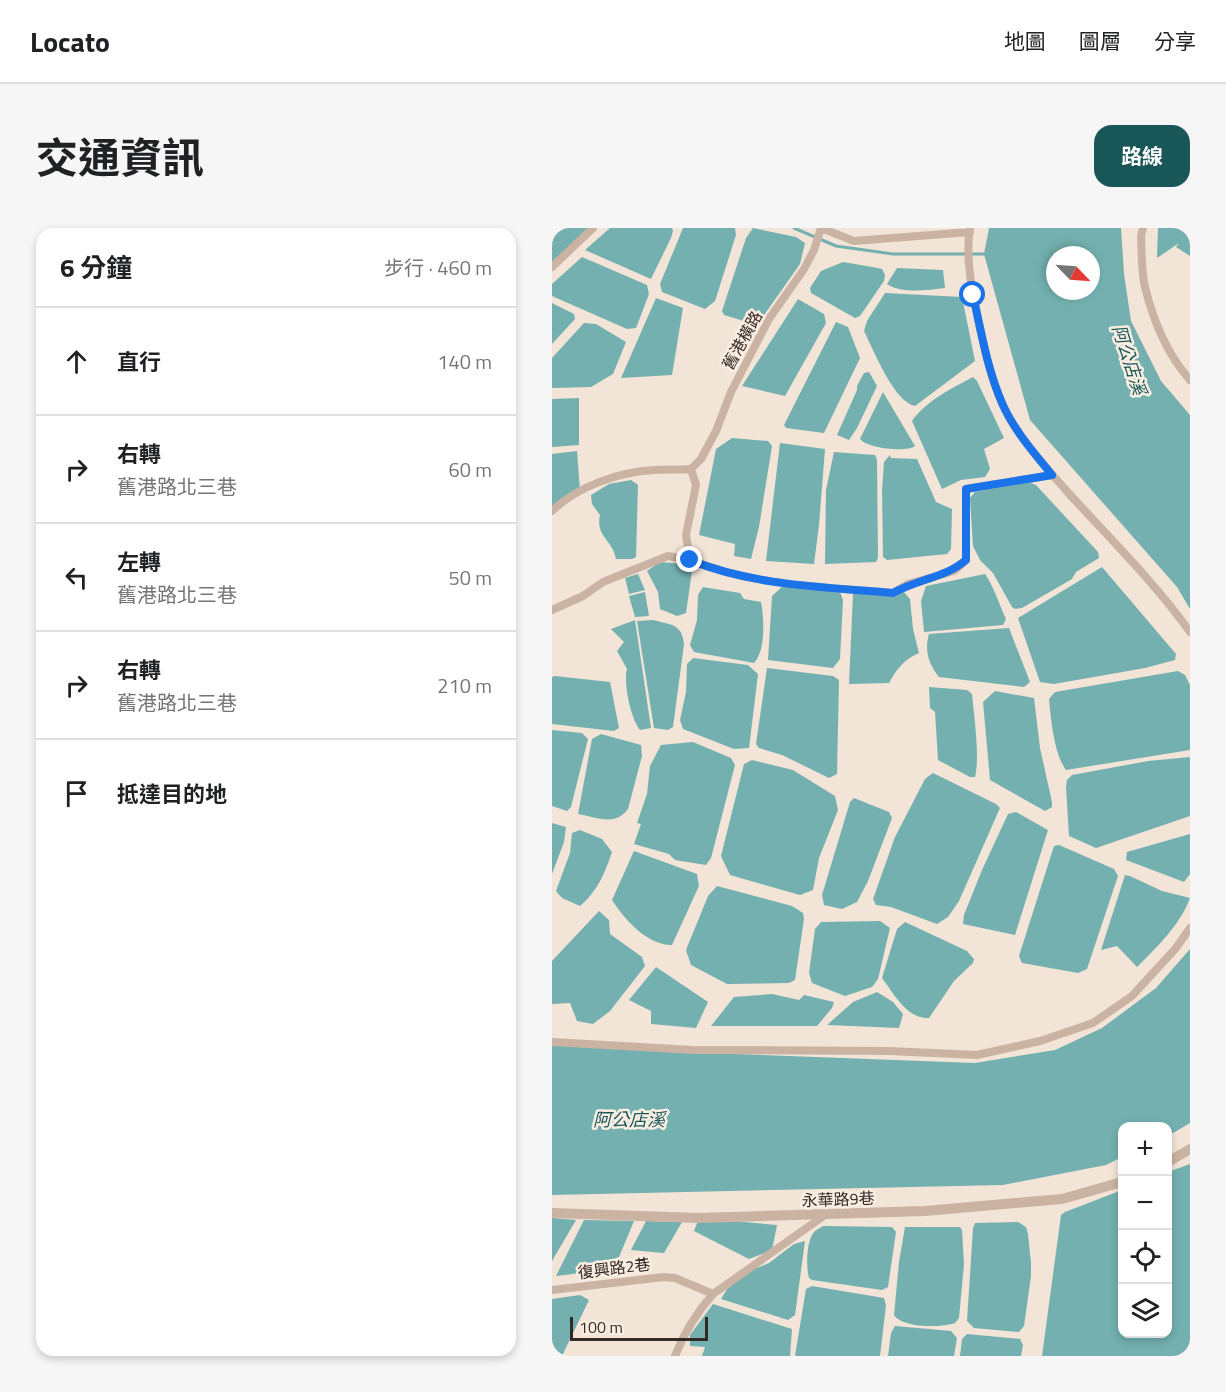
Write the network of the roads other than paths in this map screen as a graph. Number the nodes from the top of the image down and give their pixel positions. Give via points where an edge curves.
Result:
1 (593, 228) edge
2 (1143, 228) edge
3 (970, 230) edge
4 (552, 267) edge
5 (1190, 380) edge
6 (691, 469) junction
7 (1052, 475) junction
8 (552, 511) edge
9 (690, 560) junction
10 (552, 610) edge
11 (1190, 632) edge
12 (1190, 928) edge
13 (552, 1042) edge
14 (1190, 1149) edge
15 (1172, 1159) edge
16 (1118, 1183) edge
17 (552, 1213) edge
18 (825, 1215) junction
19 (552, 1290) edge
20 (713, 1294) junction
21 (675, 1356) edge

1 - 4 street
2 - 5 street via 1145,286 1162,337
3 - 6 street, 舊港橫路 via 854,241 821,228 804,269 770,319 731,392 716,431
3 - 7 street via 973,295 1002,404
6 - 8 street via 621,475 581,491
6 - 9 street via 696,485 686,535
7 - 9 street via 966,489 966,560 954,570 908,584 893,593 775,582 714,570
7 - 11 street via 1169,602
9 - 10 street via 668,556 603,582
12 - 13 street via 1132,996 1093,1023 1040,1041 976,1055 693,1050
14 - 15 street
16 - 18 street, 永華路9巷 via 1062,1199
17 - 18 street, 永華路9巷 via 699,1218
18 - 20 street
19 - 20 street, 復興路2巷 via 664,1277
20 - 21 street

